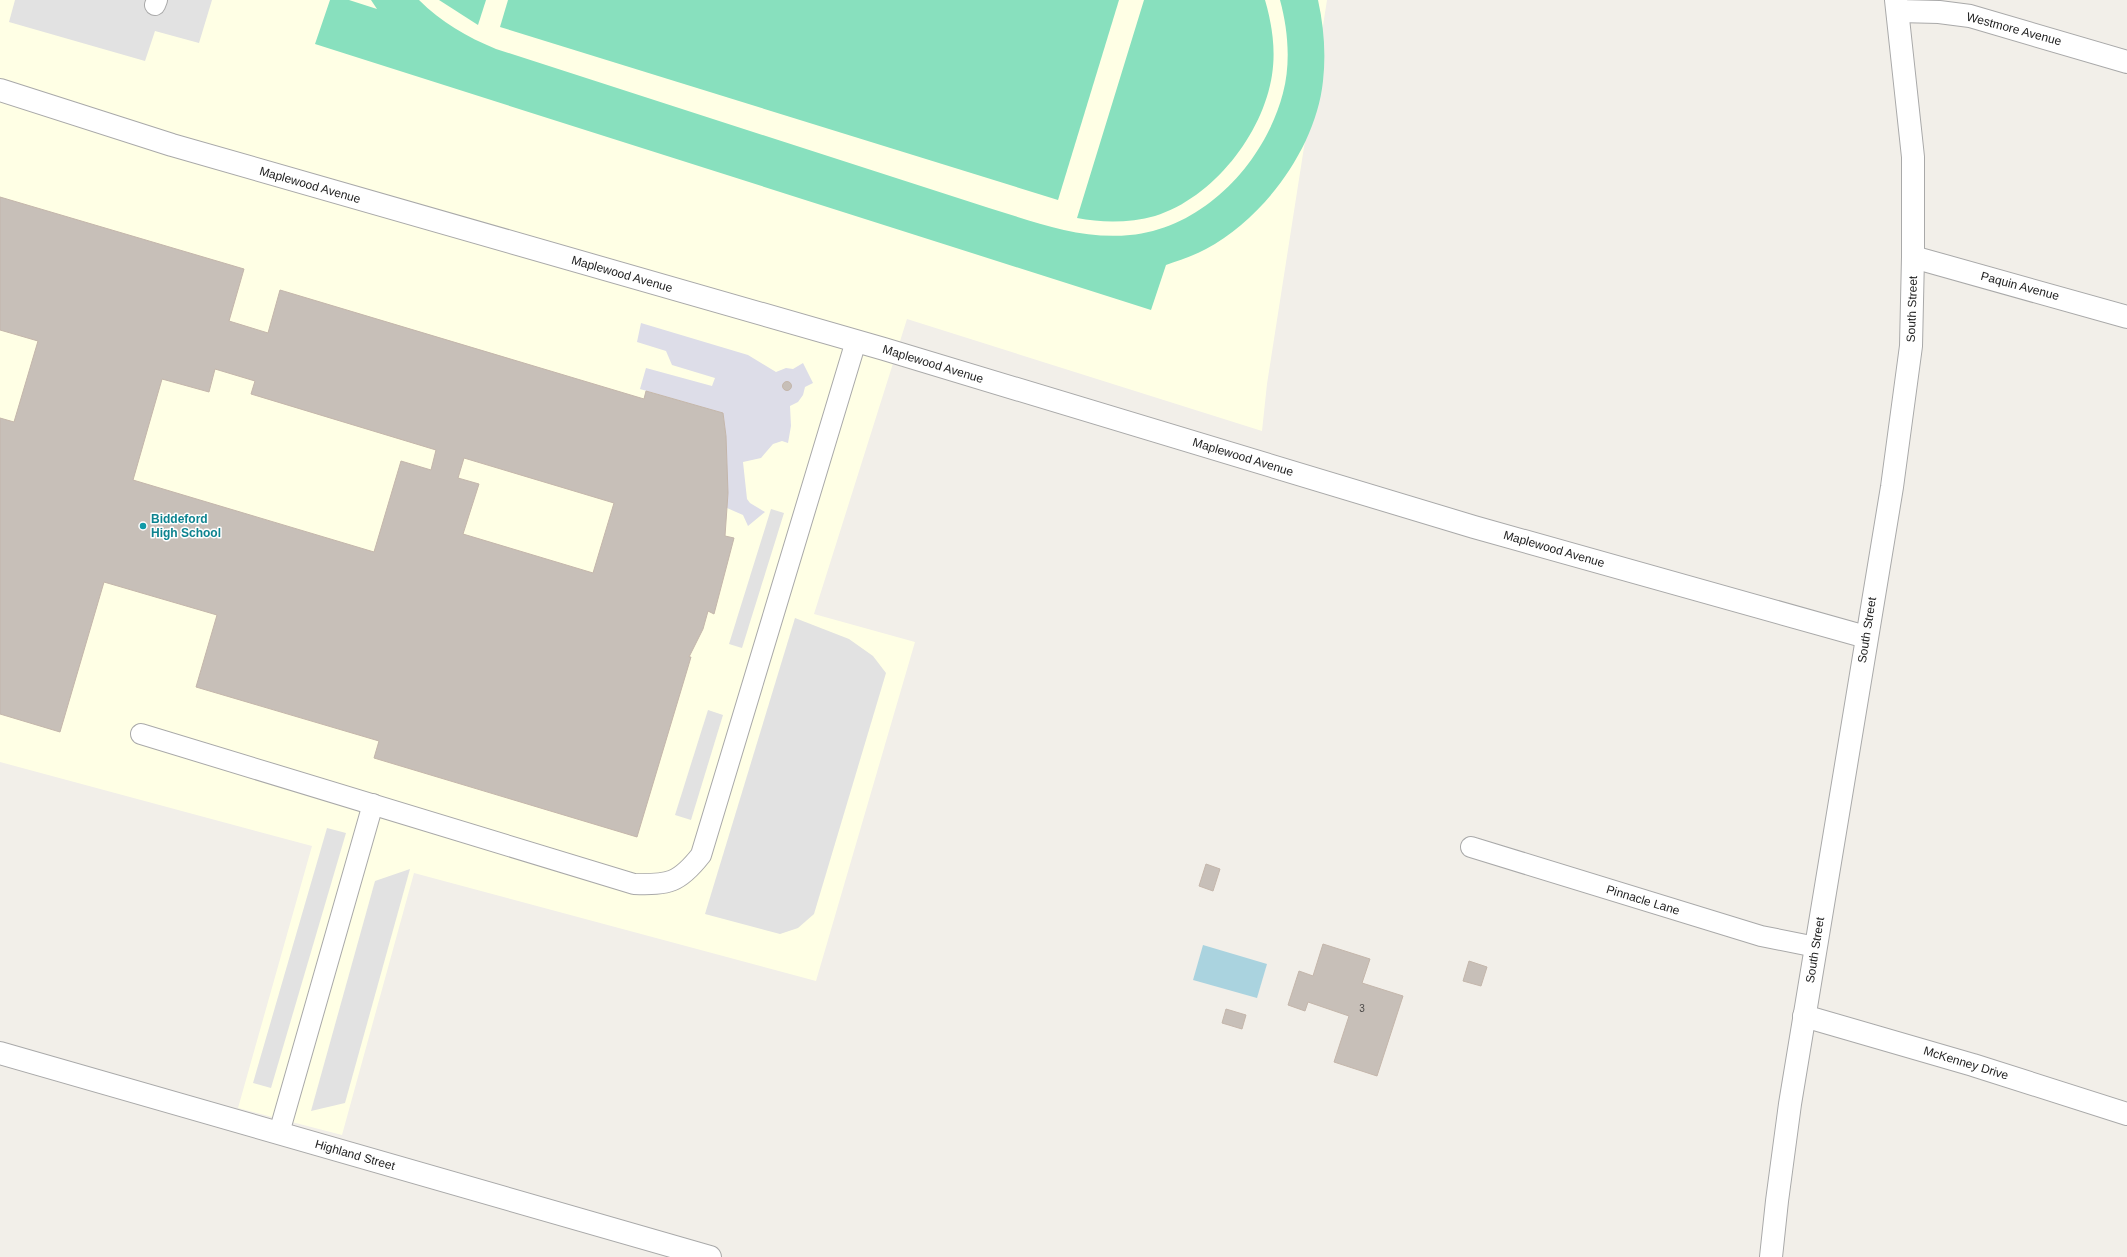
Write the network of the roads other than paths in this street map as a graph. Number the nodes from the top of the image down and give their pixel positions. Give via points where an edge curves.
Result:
1 (1897, 6) edge
2 (2127, 62) edge
3 (0, 90) edge
4 (1913, 257) junction
5 (2127, 317) edge
6 (856, 341) junction
7 (1866, 637) junction
8 (141, 734) dead end
9 (373, 804) junction
10 (1471, 847) dead end
11 (1816, 947) junction
12 (1804, 1016) junction
13 (0, 1053) edge
14 (2127, 1114) edge
15 (279, 1133) junction
16 (710, 1257) edge
17 (1771, 1257) edge

1 - 2 street, Westmore Avenue via 1970,16
1 - 4 street, South Street via 1913,157
3 - 6 street, Maplewood Avenue via 172,145
4 - 5 street, Paquin Avenue
4 - 7 street, South Street via 1911,339 1907,378 1892,487
6 - 7 street, Maplewood Avenue via 1474,527
6 - 9 lane via 701,854 691,867 675,881 634,884
7 - 11 street, South Street
8 - 9 lane
9 - 15 lane
10 - 11 lane, Pinnacle Lane via 1761,936
11 - 12 street, South Street
12 - 14 street, McKenney Drive via 1973,1065
12 - 17 street, South Street
13 - 15 street, Highland Street
15 - 16 street, Highland Street

